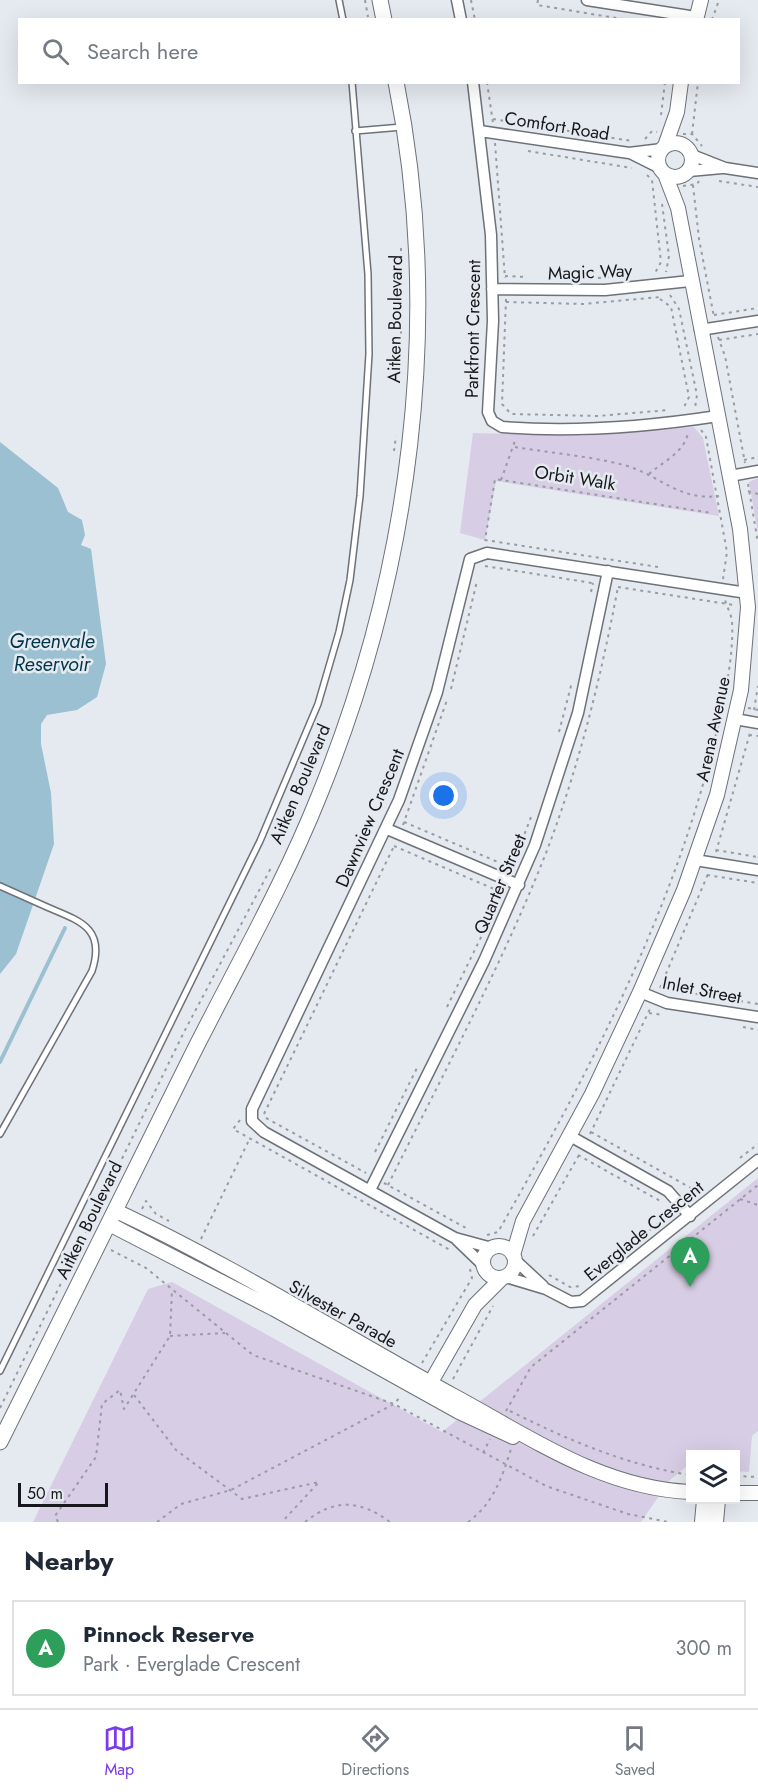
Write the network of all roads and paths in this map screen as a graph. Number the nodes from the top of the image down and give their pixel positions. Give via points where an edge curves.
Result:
1 (339, 0) edge
2 (365, 0) edge
3 (380, 0) edge
4 (457, 0) edge
5 (471, 0) edge
6 (537, 0) edge
7 (587, 0) edge
8 (701, 0) edge
9 (719, 0) edge
10 (343, 18) edge
11 (369, 18) edge
12 (384, 18) edge
13 (461, 18) edge
14 (475, 18) edge
15 (616, 18) edge
16 (696, 18) edge
17 (713, 18) edge
18 (352, 84) edge
19 (396, 84) edge
20 (473, 84) edge
21 (487, 84) edge
22 (665, 84) edge
23 (681, 84) edge
24 (698, 84) edge
25 (677, 112) junction
26 (492, 119) junction
27 (661, 122) dead end
28 (405, 126) junction
29 (355, 131) junction
30 (480, 131) junction
31 (494, 133) junction
32 (637, 141) dead end
33 (689, 145) junction
34 (518, 149) dead end
35 (655, 161) junction
36 (725, 168) junction
37 (639, 170) dead end
38 (758, 173) edge
39 (688, 177) junction
40 (712, 179) dead end
41 (758, 187) edge
42 (661, 197) dead end
43 (678, 208) junction
44 (400, 235) dead end
45 (644, 274) dead end
46 (505, 276) junction
47 (527, 277) dead end
48 (610, 277) dead end
49 (588, 278) dead end
50 (690, 281) junction
51 (667, 284) junction
52 (492, 289) junction
53 (506, 290) junction
54 (660, 298) dead end
55 (758, 308) edge
56 (714, 315) junction
57 (758, 321) edge
58 (717, 328) junction
59 (700, 330) junction
60 (758, 334) edge
61 (719, 340) junction
62 (400, 377) dead end
63 (685, 408) junction
64 (518, 414) junction
65 (718, 416) junction
66 (692, 420) junction
67 (517, 428) junction
68 (396, 434) dead end
69 (515, 447) junction
70 (393, 454) dead end
71 (758, 457) edge
72 (744, 460) junction
73 (752, 472) edge
74 (649, 474) junction
75 (730, 476) junction
76 (501, 480) junction
77 (750, 491) junction
78 (758, 494) edge
79 (718, 496) junction
80 (712, 513) dead end
81 (758, 543) edge
82 (487, 553) junction
83 (608, 571) junction
84 (723, 590) junction
85 (747, 593) junction
86 (735, 719) junction
87 (758, 723) edge
88 (749, 735) dead end
89 (758, 736) edge
90 (404, 822) junction
91 (387, 829) junction
92 (400, 834) junction
93 (394, 846) junction
94 (716, 850) dead end
95 (276, 857) dead end
96 (758, 857) edge
97 (695, 860) junction
98 (512, 868) dead end
99 (758, 870) edge
100 (707, 875) dead end
101 (758, 883) edge
102 (519, 885) junction
103 (0, 886) edge
104 (501, 892) dead end
105 (660, 988) dead end
106 (640, 992) junction
107 (758, 1004) edge
108 (758, 1017) edge
109 (591, 1132) dead end
110 (0, 1134) edge
111 (570, 1136) junction
112 (250, 1138) dead end
113 (758, 1144) edge
114 (578, 1155) dead end
115 (740, 1158) dead end
116 (758, 1160) edge
117 (376, 1179) junction
118 (758, 1185) edge
119 (705, 1187) dead end
120 (370, 1190) junction
121 (698, 1192) junction
122 (740, 1199) junction
123 (682, 1204) junction
124 (758, 1205) edge
125 (668, 1216) junction
126 (690, 1216) junction
127 (113, 1217) junction
128 (523, 1221) junction
129 (642, 1237) dead end
130 (455, 1238) junction
131 (100, 1243) junction
132 (210, 1244) dead end
133 (487, 1244) junction
134 (514, 1258) junction
135 (479, 1263) junction
136 (540, 1270) dead end
137 (503, 1278) junction
138 (589, 1280) dead end
139 (546, 1289) junction
140 (172, 1290) junction
141 (475, 1305) junction
142 (226, 1333) junction
143 (171, 1336) junction
144 (423, 1363) dead end
145 (0, 1371) edge
146 (453, 1379) dead end
147 (462, 1384) dead end
148 (428, 1388) junction
149 (135, 1395) junction
150 (394, 1404) junction
151 (498, 1405) dead end
152 (0, 1408) edge
153 (500, 1420) junction
154 (515, 1438) junction
155 (0, 1442) edge
156 (551, 1452) junction
157 (483, 1453) junction
158 (506, 1465) junction
159 (686, 1474) edge
160 (740, 1476) edge
161 (758, 1477) edge
162 (231, 1490) junction
163 (686, 1492) edge
164 (740, 1493) edge
165 (758, 1493) edge
166 (704, 1504) edge
167 (718, 1504) edge
168 (58, 1522) edge
169 (157, 1522) edge
170 (282, 1522) edge
171 (305, 1522) edge
172 (390, 1522) edge
173 (468, 1522) edge
174 (668, 1522) edge
175 (702, 1522) edge
176 (716, 1522) edge

1 - 10 lane
2 - 11 path
3 - 12 main road
4 - 13 street
5 - 14 path
6 - 15 path via 537,5
7 - 16 street
8 - 16 street
9 - 17 path
18 - 29 lane
19 - 28 main road, Aitken Boulevard
20 - 30 street, Parkfront Crescent
21 - 26 path
22 - 27 path
23 - 25 street
24 - 33 path
25 - 33 street
25 - 35 street
26 - 31 path
26 - 32 path
28 - 29 lane
28 - 127 main road, Aitken Boulevard via 417,266 415,373 401,510 377,621 350,712 317,800
29 - 145 lane via 368,274 369,354 360,496 350,580 318,704 260,841
30 - 31 street, Comfort Road
30 - 52 street, Parkfront Crescent via 491,235
31 - 35 street, Comfort Road via 629,153
31 - 46 path
33 - 35 street via 674,143
33 - 36 street
33 - 39 street, Arena Avenue
34 - 37 path
35 - 35 path via 649,144 660,132 652,131
35 - 39 street via 674,177
35 - 43 street, Arena Avenue
35 - 45 path via 652,180 661,262 656,273
36 - 38 street
36 - 39 street
39 - 43 street, Arena Avenue
39 - 56 path
40 - 41 path
42 - 51 path via 669,256
43 - 50 street, Arena Avenue
44 - 62 path
46 - 47 path
46 - 53 path
48 - 49 path
50 - 51 street, Magic Way
50 - 59 street, Arena Avenue
51 - 53 street, Magic Way via 605,290
51 - 66 path via 679,309 697,395
52 - 53 street, Magic Way
52 - 67 street, Parkfront Crescent via 489,415 499,426
53 - 64 path via 502,404 511,414
54 - 63 path via 670,307 689,397
55 - 56 path
56 - 58 path
57 - 58 street
58 - 59 street
58 - 61 path
59 - 65 street, Arena Avenue
60 - 61 path
61 - 72 path
63 - 64 path via 598,416
63 - 66 path
64 - 67 path
65 - 66 street, Parkfront Crescent
65 - 75 street, Arena Avenue
66 - 67 street, Parkfront Crescent via 609,429
66 - 74 path via 688,437
66 - 79 path via 706,437
67 - 69 path
68 - 70 path
69 - 74 path via 610,462
69 - 76 path
71 - 72 path
72 - 73 path
73 - 75 street
73 - 77 path
74 - 79 path via 684,494
75 - 85 street, Arena Avenue
76 - 80 path, Orbit Walk
76 - 82 path via 495,479
77 - 78 path
77 - 81 path
79 - 84 path via 727,559
82 - 83 street
82 - 90 path via 447,700
82 - 91 street, Dawnview Crescent via 474,556 467,567 434,701
83 - 84 street
83 - 102 street, Quarter Street via 575,725
84 - 85 street
84 - 133 path via 732,622 728,666 712,750 684,844 611,1018 561,1118 498,1232
85 - 86 street, Arena Avenue via 746,648
86 - 87 street
86 - 97 street, Arena Avenue via 717,795
88 - 89 path
90 - 92 path
90 - 98 path
91 - 92 street
91 - 120 street, Dawnview Crescent via 251,1113 258,1128
92 - 93 path
92 - 102 street
93 - 104 path
93 - 117 path via 263,1116
94 - 96 path
95 - 152 path via 184,1032
97 - 99 street
97 - 106 street, Arena Avenue
100 - 101 path
102 - 117 street, Quarter Street
103 - 110 lane via 83,923 94,937 97,949 92,971
105 - 107 path
106 - 108 street, Inlet Street via 667,1003
106 - 111 street, Arena Avenue
109 - 121 path
111 - 123 street via 668,1191
111 - 128 street, Arena Avenue
112 - 132 path via 200,1239
113 - 115 path
114 - 125 path via 667,1205
116 - 126 street, Everglade Crescent
117 - 120 street, Quarter Street
117 - 133 path
118 - 122 path
119 - 121 path
120 - 130 street, Dawnview Crescent
121 - 123 path
122 - 124 path
122 - 153 path via 531,1367
123 - 125 path
123 - 126 street
125 - 129 path
126 - 139 street, Everglade Crescent via 582,1301 571,1302
127 - 131 main road, Aitken Boulevard
127 - 148 street, Silvester Parade via 274,1309
128 - 133 street, Arena Avenue
128 - 134 street, Arena Avenue
130 - 133 street, Dawnview Crescent
130 - 135 street, Dawnview Crescent
131 - 140 path via 146,1269
131 - 155 main road, Aitken Boulevard
133 - 134 street via 506,1248
133 - 135 street
134 - 137 street via 513,1270
134 - 139 street, Everglade Crescent
135 - 137 street via 491,1277
135 - 141 street
135 - 144 path via 468,1260 472,1278
136 - 138 path via 570,1287 581,1287
137 - 139 street, Everglade Crescent
137 - 141 street
140 - 142 path
140 - 143 path
141 - 148 street
142 - 143 path
142 - 150 path via 253,1355
143 - 149 path
146 - 147 path
148 - 153 street, Silvester Parade
149 - 162 path via 176,1450
149 - 168 path via 124,1409 120,1390 102,1404 96,1457 55,1516
150 - 157 path
150 - 162 path
151 - 153 path
153 - 154 street, Silvester Parade
153 - 156 street, Silvester Parade
153 - 157 path
153 - 159 path via 601,1453
154 - 156 street, Silvester Parade
154 - 158 path
156 - 163 street, Silvester Parade via 616,1479
157 - 158 path
158 - 173 path via 493,1496 482,1512
158 - 174 path via 583,1500
160 - 161 path
162 - 169 path via 181,1504
162 - 170 path via 242,1498 319,1482
164 - 165 street
166 - 175 street
167 - 176 street
171 - 172 path via 321,1509 346,1504 372,1509

